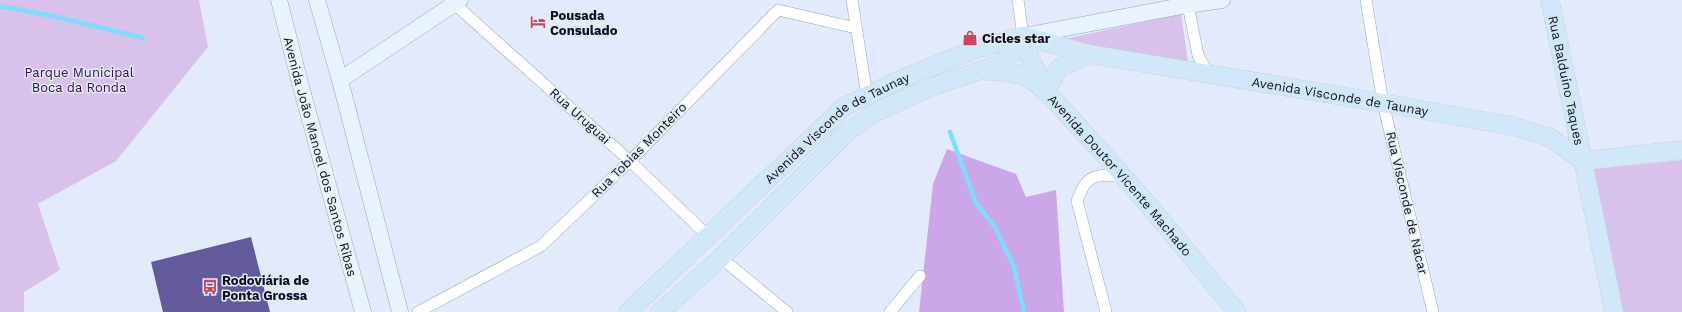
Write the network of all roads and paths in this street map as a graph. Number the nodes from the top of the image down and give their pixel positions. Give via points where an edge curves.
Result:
1 (279, 0) edge
2 (317, 0) edge
3 (852, 0) edge
4 (1018, 0) edge
5 (1222, 0) edge
6 (1366, 0) edge
7 (1550, 0) edge
8 (454, 1) edge
9 (1187, 2) edge
10 (856, 28) junction
11 (1023, 36) junction
12 (1090, 54) junction
13 (982, 71) junction
14 (1208, 73) junction
15 (340, 80) junction
16 (1046, 92) junction
17 (867, 96) junction
18 (1383, 103) junction
19 (1682, 150) edge
20 (1583, 160) junction
21 (630, 161) junction
22 (1125, 177) junction
23 (708, 236) junction
24 (721, 258) junction
25 (920, 276) dead end
26 (362, 312) edge
27 (400, 312) edge
28 (418, 312) edge
29 (628, 312) edge
30 (660, 312) edge
31 (787, 312) edge
32 (890, 312) edge
33 (1106, 312) edge
34 (1237, 312) edge
35 (1433, 312) edge
36 (1614, 312) edge

1 - 26 main road, Avenida João Manoel dos Santos Ribas
2 - 15 main road
3 - 10 street
4 - 11 street
5 - 9 main road
6 - 18 street, Rua Visconde de Nácar
7 - 20 main road, Rua Balduíno Taques
8 - 15 main road
8 - 21 street, Rua Uruguai
9 - 11 main road
9 - 14 street via 1198,55
10 - 17 street
10 - 21 street, Rua Tobias Monteiro via 778,10
11 - 12 main road, Avenida Visconde de Taunay
11 - 13 main road via 1008,58
11 - 16 main road
11 - 17 main road, Avenida Visconde de Taunay via 973,50
12 - 14 main road, Avenida Visconde de Taunay
12 - 16 main road via 1059,68
13 - 16 main road, Avenida Doutor Vicente Machado via 1014,73 1030,80
13 - 24 main road, Avenida Visconde de Taunay via 928,88 876,112 853,128
14 - 18 main road, Avenida Visconde de Taunay
15 - 27 main road
16 - 22 main road, Avenida Doutor Vicente Machado
17 - 23 main road, Avenida Visconde de Taunay via 844,107
18 - 20 main road, Avenida Visconde de Taunay via 1512,126 1549,138
18 - 35 street, Rua Visconde de Nácar
19 - 20 main road
20 - 36 main road, Rua Balduíno Taques
21 - 23 street, Rua Uruguai
21 - 28 street, Rua Tobias Monteiro via 541,246
22 - 33 street via 1106,175 1094,178 1085,184 1077,201
22 - 34 main road, Avenida Doutor Vicente Machado
23 - 29 main road, Avenida Visconde de Taunay
24 - 30 main road, Avenida Visconde de Taunay
24 - 31 street
25 - 32 street

